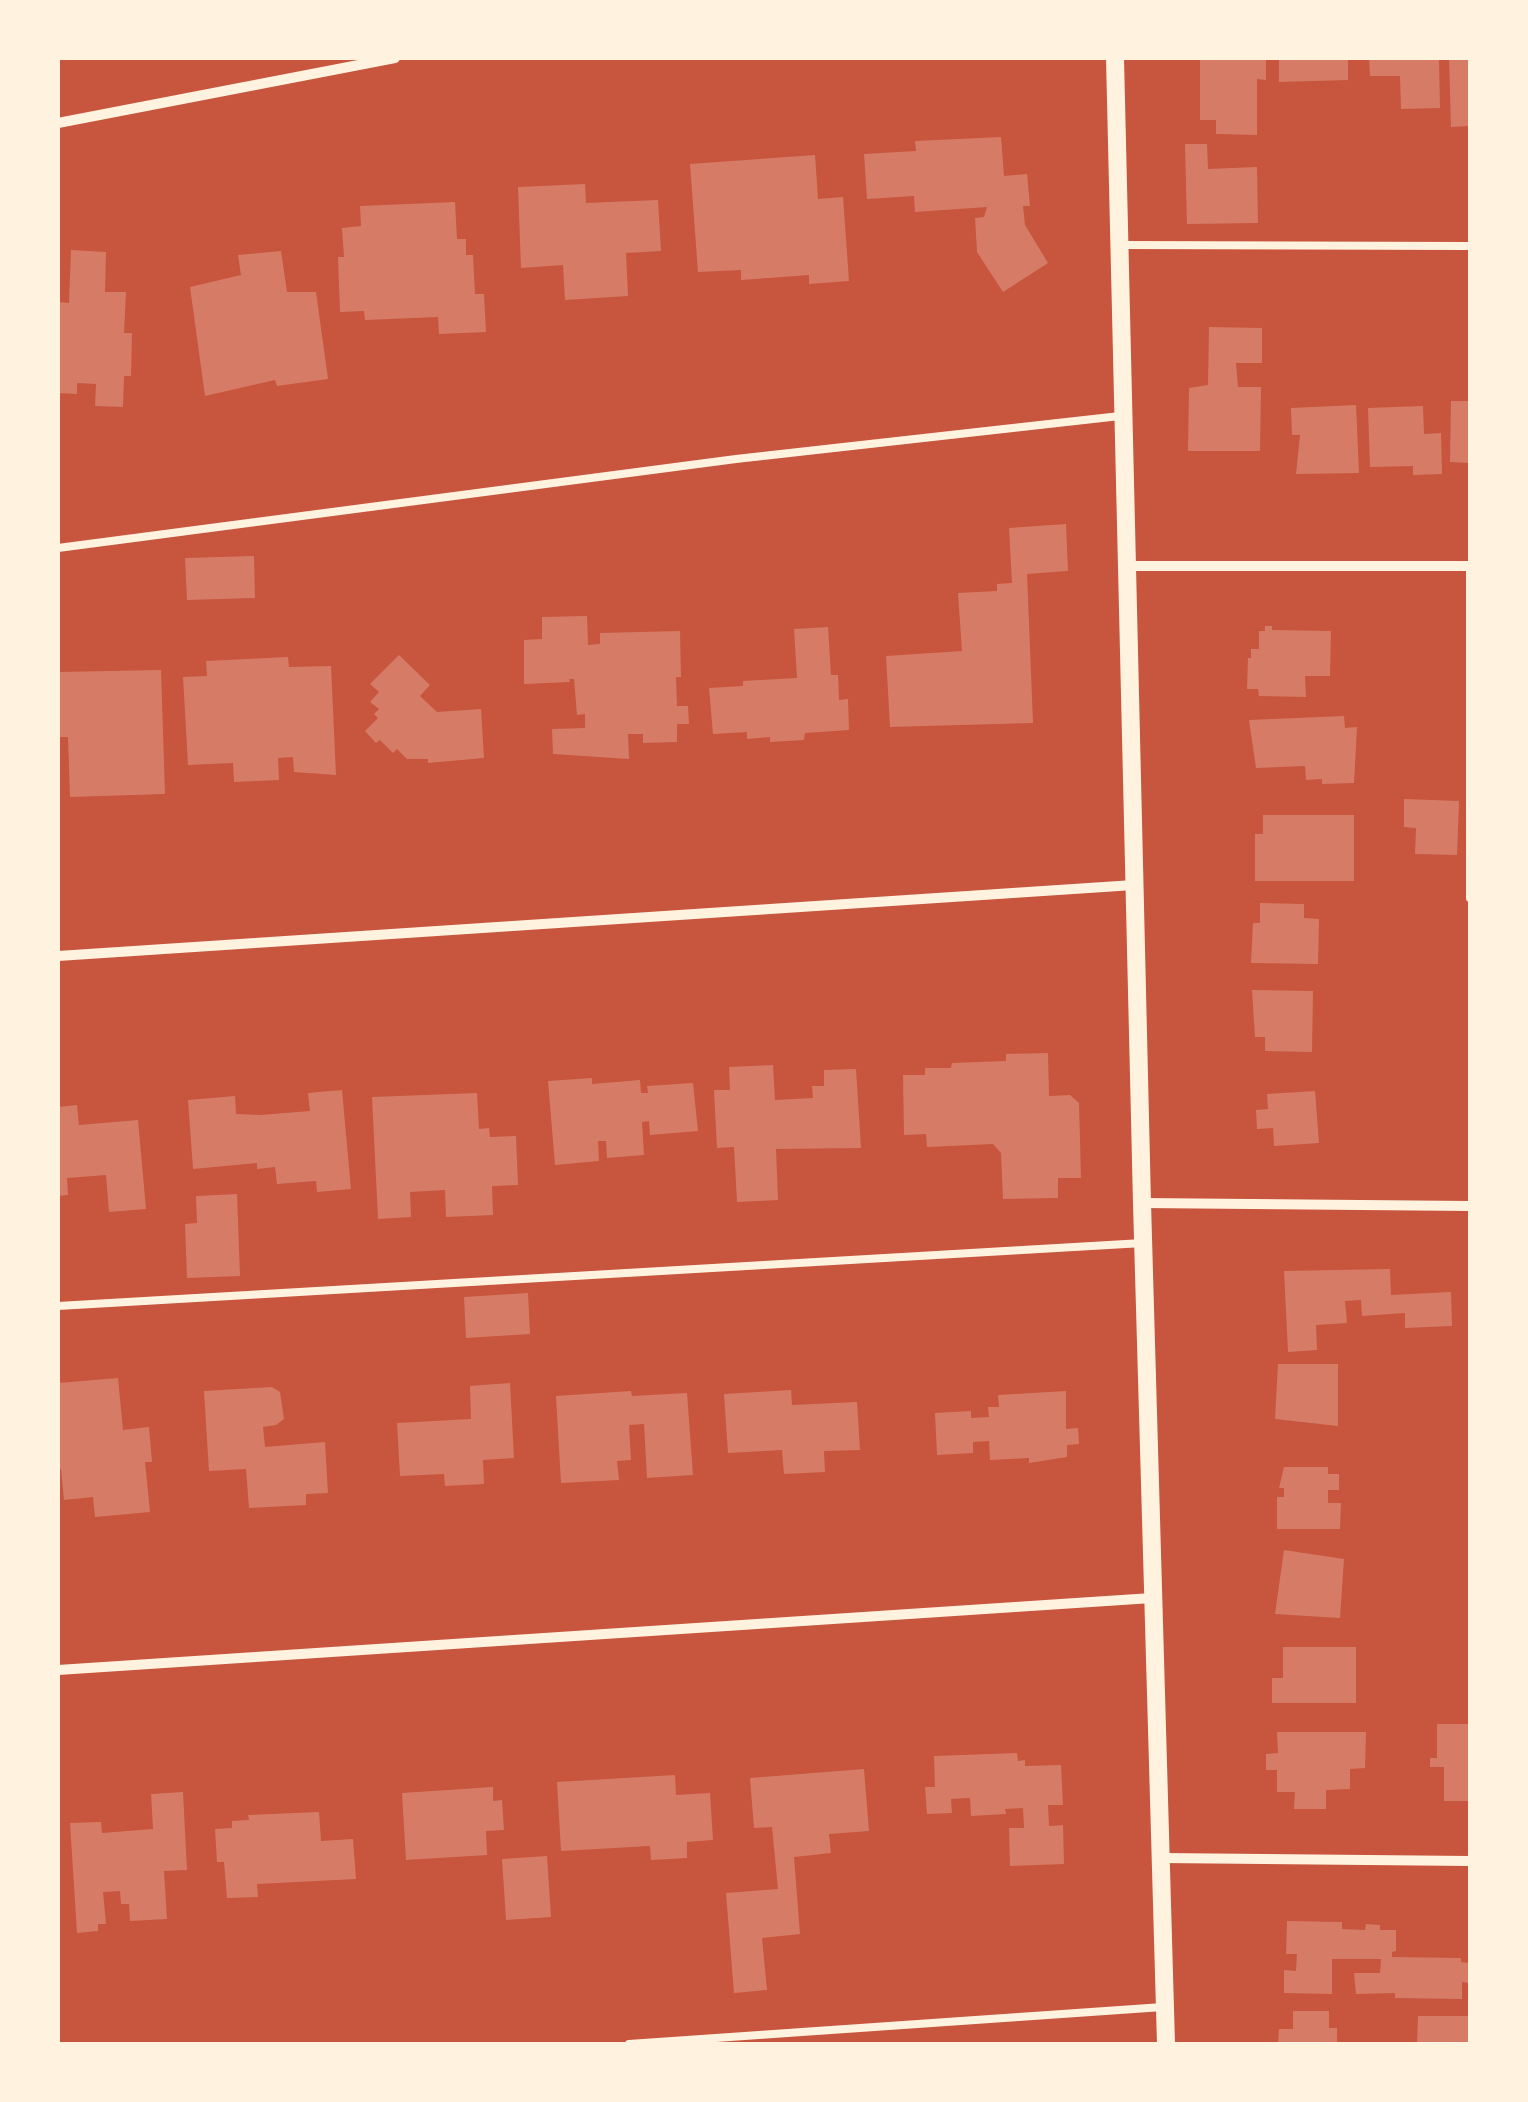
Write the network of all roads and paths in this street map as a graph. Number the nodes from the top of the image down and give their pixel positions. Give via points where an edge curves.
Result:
1 (395, 58) edge
2 (1115, 58) edge
3 (58, 123) edge
4 (1121, 245) junction
5 (1470, 246) edge
6 (1125, 416) junction
7 (58, 548) edge
8 (1129, 566) junction
9 (1470, 566) edge
10 (1134, 884) junction
11 (1470, 889) edge
12 (1470, 898) edge
13 (58, 956) edge
14 (1142, 1202) junction
15 (1470, 1206) edge
16 (1143, 1243) junction
17 (58, 1306) edge
18 (1152, 1598) junction
19 (58, 1670) edge
20 (1161, 1858) junction
21 (1470, 1862) edge
22 (1165, 2007) junction
23 (628, 2044) edge
24 (1166, 2044) edge

1 - 3 street
2 - 4 street
4 - 5 lane
4 - 6 street
6 - 7 lane via 736,459
6 - 8 street
8 - 9 street
8 - 10 street
9 - 11 lane
10 - 13 street
10 - 14 street
11 - 12 lane
14 - 15 street
14 - 16 street
16 - 17 lane
16 - 18 street
18 - 19 street
18 - 20 street
20 - 21 street
20 - 22 street
22 - 23 lane
22 - 24 street

